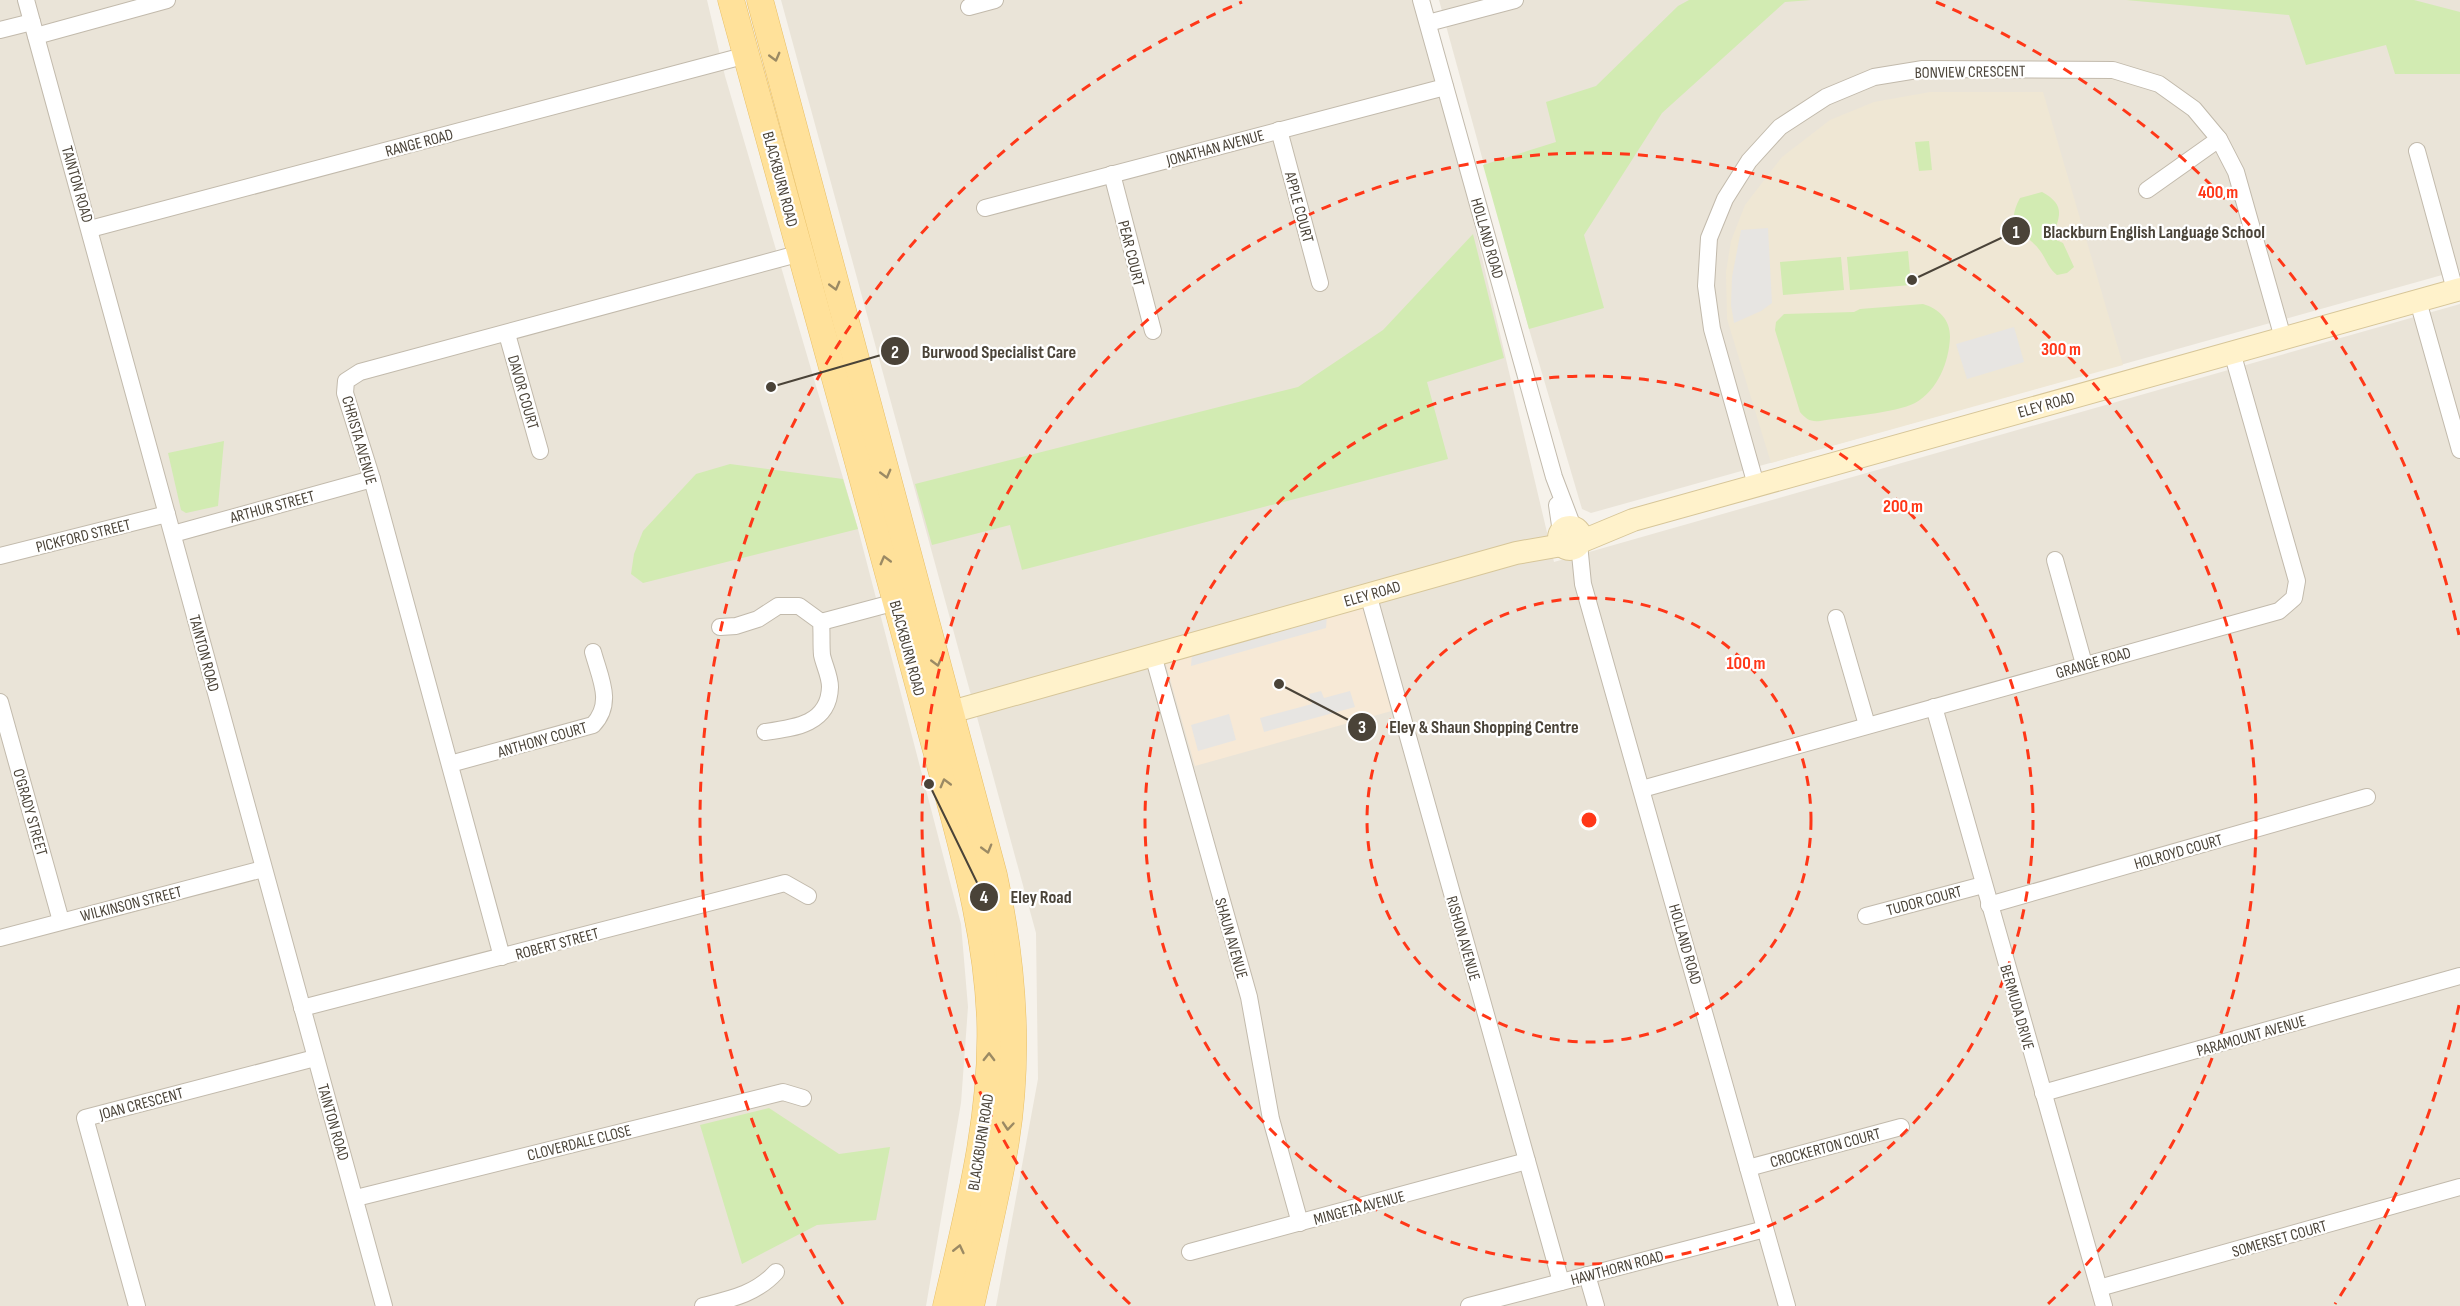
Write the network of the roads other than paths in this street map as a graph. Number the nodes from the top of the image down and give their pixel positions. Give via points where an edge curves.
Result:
1 (26, 0) edge
2 (167, 0) edge
3 (731, 0) edge
4 (760, 0) edge
5 (995, 0) edge
6 (1421, 0) edge
7 (1515, 0) edge
8 (969, 7) dead end
9 (1428, 24) junction
10 (34, 29) junction
11 (0, 30) edge
12 (747, 55) junction
13 (1445, 87) junction
14 (1279, 130) junction
15 (2219, 139) junction
16 (2416, 151) dead end
17 (1112, 174) junction
18 (2147, 190) dead end
19 (985, 208) dead end
20 (90, 229) junction
21 (813, 249) junction
22 (1320, 283) dead end
23 (2458, 289) edge
24 (2418, 301) junction
25 (1153, 331) dead end
26 (507, 334) junction
27 (2283, 338) junction
28 (2232, 352) junction
29 (2460, 450) edge
30 (540, 451) dead end
31 (372, 479) junction
32 (1756, 485) junction
33 (167, 514) junction
34 (173, 534) junction
35 (1569, 537) junction
36 (0, 556) edge
37 (2055, 560) dead end
38 (1368, 594) junction
39 (896, 602) junction
40 (1836, 618) dead end
41 (821, 622) junction
42 (720, 627) dead end
43 (593, 652) dead end
44 (1153, 655) junction
45 (2084, 664) junction
46 (0, 702) edge
47 (1934, 707) junction
48 (939, 715) junction
49 (1867, 725) junction
50 (765, 732) dead end
51 (450, 764) junction
52 (1642, 789) junction
53 (2367, 797) dead end
54 (263, 869) junction
55 (1983, 885) junction
56 (808, 896) dead end
57 (1989, 905) junction
58 (1866, 916) dead end
59 (61, 921) junction
60 (0, 938) edge
61 (502, 957) junction
62 (2460, 976) edge
63 (302, 1008) junction
64 (315, 1058) junction
65 (2043, 1093) junction
66 (803, 1098) dead end
67 (1901, 1127) dead end
68 (1527, 1161) junction
69 (1748, 1168) junction
70 (2460, 1187) edge
71 (356, 1198) junction
72 (1300, 1223) junction
73 (1765, 1229) junction
74 (1190, 1252) dead end
75 (776, 1272) dead end
76 (1587, 1275) junction
77 (1561, 1282) junction
78 (2099, 1288) junction
79 (137, 1306) edge
80 (384, 1306) edge
81 (703, 1306) edge
82 (946, 1306) edge
83 (969, 1306) edge
84 (1469, 1306) edge
85 (1596, 1306) edge
86 (1787, 1306) edge
87 (2104, 1306) edge

1 - 10 street, TAINTON ROAD
2 - 10 street
3 - 12 main road, BLACKBURN ROAD
4 -> 21 main road, BLACKBURN ROAD
5 - 8 street
6 - 9 street, HOLLAND ROAD
7 - 9 street
9 - 13 street, HOLLAND ROAD
10 - 11 street
10 - 20 street, TAINTON ROAD
12 - 20 street, RANGE ROAD
12 - 21 main road, BLACKBURN ROAD
13 - 14 street, JONATHAN AVENUE
13 - 35 street, HOLLAND ROAD
14 - 17 street, JONATHAN AVENUE
14 - 22 street, APPLE COURT
15 - 18 street
15 - 27 street, BONVIEW CRESCENT via 2236,172
15 - 32 street, BONVIEW CRESCENT via 2194,109 2159,84 2113,70 1923,69 1874,77 1826,97 1780,127 1749,161 1725,199 1709,238 1706,286 1712,329
16 - 23 street
17 - 19 street, JONATHAN AVENUE
17 - 25 street, PEAR COURT
20 - 33 street, TAINTON ROAD
21 - 26 street, CHRISTA AVENUE
39 -> 21 main road, BLACKBURN ROAD
21 -> 48 main road, BLACKBURN ROAD
23 - 24 main road, ELEY ROAD
24 - 27 main road, ELEY ROAD
24 - 29 street
26 - 30 street, DAVOR COURT
26 - 31 street, CHRISTA AVENUE via 360,372 346,381 345,393
27 - 28 main road, ELEY ROAD
28 - 32 main road, ELEY ROAD
28 - 45 street, GRANGE ROAD via 2297,581 2294,598 2279,611
31 - 34 street, ARTHUR STREET
31 - 51 street, CHRISTA AVENUE
32 - 35 main road, ELEY ROAD
33 - 34 street, TAINTON ROAD
33 - 36 street, PICKFORD STREET
34 - 54 street, TAINTON ROAD
35 - 38 main road, ELEY ROAD
35 - 52 street, HOLLAND ROAD
37 - 45 street
38 - 44 main road, ELEY ROAD
38 - 68 street, RISHON AVENUE
39 - 41 street
39 - 48 main road, BLACKBURN ROAD
40 - 49 street
41 - 42 street via 799,606 778,606 758,619
41 - 50 street via 822,654 830,685 827,704 815,720
43 - 51 street, ANTHONY COURT via 605,695 602,716 593,725
44 - 48 main road, ELEY ROAD
44 - 72 street, SHAUN AVENUE via 1249,997 1271,1119
45 - 47 street, GRANGE ROAD
46 - 59 street, O'GRADY STREET
47 - 49 street, GRANGE ROAD
47 - 55 street, BERMUDA DRIVE
82 -> 48 main road, BLACKBURN ROAD via 985,1124 990,1022 985,953
48 -> 83 main road, BLACKBURN ROAD via 1003,916 1013,1004 1014,1047 1006,1139
49 - 52 street, GRANGE ROAD
51 - 61 street, CHRISTA AVENUE
52 - 69 street, HOLLAND ROAD
53 - 57 street, HOLROYD COURT
54 - 59 street, WILKINSON STREET
54 - 63 street, TAINTON ROAD
55 - 57 street, BERMUDA DRIVE
55 - 58 street, TUDOR COURT
56 - 61 street, ROBERT STREET via 785,883
57 - 65 street, BERMUDA DRIVE
59 - 60 street, WILKINSON STREET
61 - 63 street, ROBERT STREET
62 - 65 street, PARAMOUNT AVENUE
63 - 64 street, TAINTON ROAD
64 - 71 street, TAINTON ROAD
64 - 79 street, JOAN CRESCENT via 85,1118
65 - 78 street, BERMUDA DRIVE
66 - 71 street, CLOVERDALE CLOSE via 783,1092
67 - 69 street, CROCKERTON COURT
68 - 72 street, MINGETA AVENUE
68 - 77 street, RISHON AVENUE
69 - 73 street, HOLLAND ROAD
70 - 78 street, SOMERSET COURT
71 - 80 street, TAINTON ROAD
72 - 74 street, MINGETA AVENUE
73 - 76 street, HAWTHORN ROAD
73 - 86 street, HOLLAND ROAD
75 - 81 street via 744,1295
76 - 77 street, HAWTHORN ROAD
76 - 85 street
77 - 84 street, HAWTHORN ROAD
78 - 87 street, BERMUDA DRIVE

